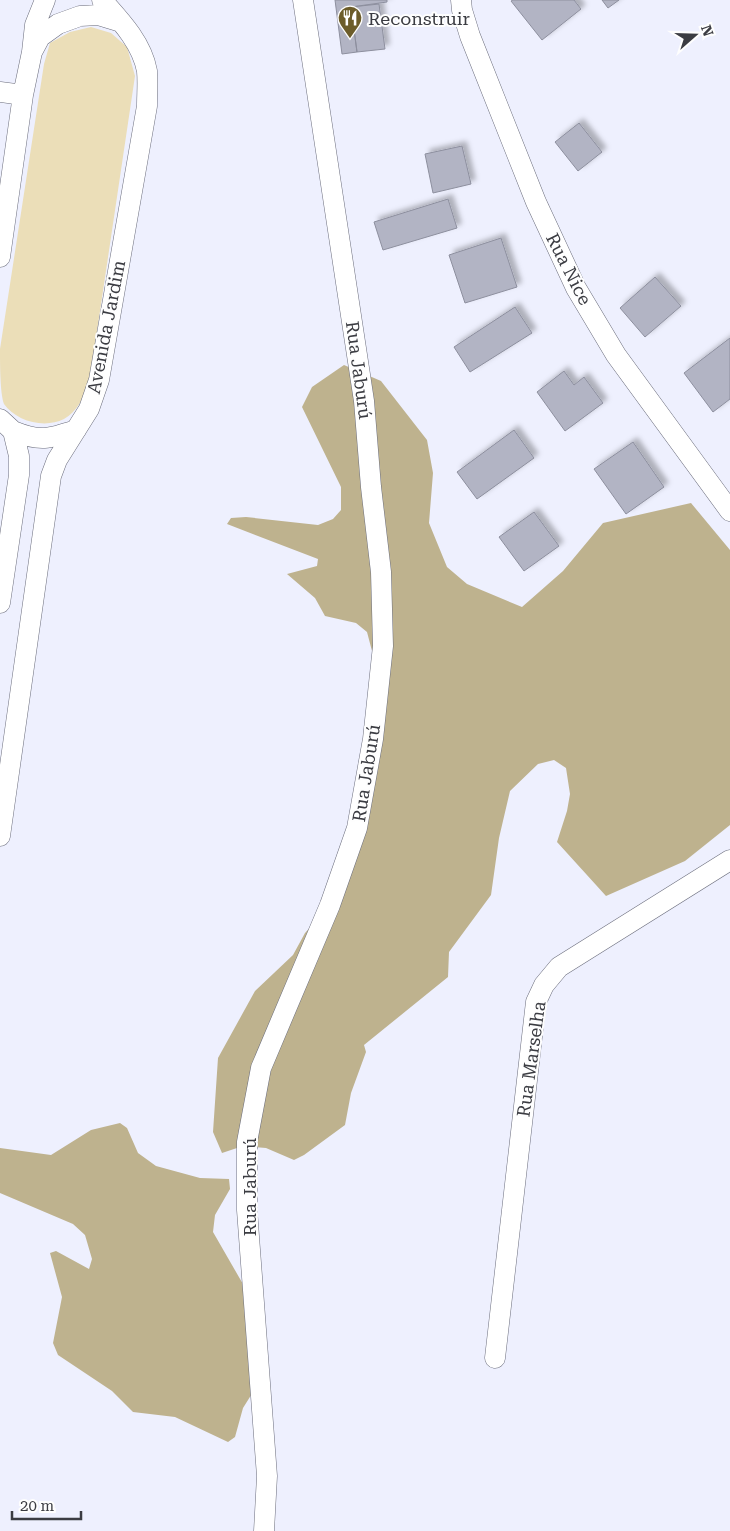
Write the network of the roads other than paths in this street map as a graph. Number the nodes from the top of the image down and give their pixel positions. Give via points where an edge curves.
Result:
1 (45, 0) edge
2 (102, 0) edge
3 (303, 0) edge
4 (461, 0) edge
5 (121, 22) junction
6 (32, 52) junction
7 (0, 92) edge
8 (24, 96) junction
9 (0, 257) edge
10 (6, 425) edge
11 (76, 430) junction
12 (730, 511) edge
13 (0, 603) edge
14 (0, 836) edge
15 (730, 860) edge
16 (495, 1358) dead end
17 (264, 1531) edge

1 - 6 street via 35,24
2 - 5 street, Avenida Jardim
3 - 17 street, Rua Jaburú via 364,401 381,572 383,646 373,739 357,828 330,905 261,1068 247,1142 247,1210 267,1476
4 - 12 street, Rua Nice via 474,45 536,202 576,288 616,355
5 - 6 street via 98,15 80,16 58,24 40,37
5 - 11 street, Avenida Jardim via 138,46 147,71 147,106 99,380 90,409
6 - 8 street
7 - 8 street
8 - 9 street
10 - 11 street via 29,438 47,439
10 - 13 street via 19,456 20,475
11 - 14 street, Avenida Jardim via 51,476
15 - 16 street, Rua Marselha via 558,967 544,985 536,1002

